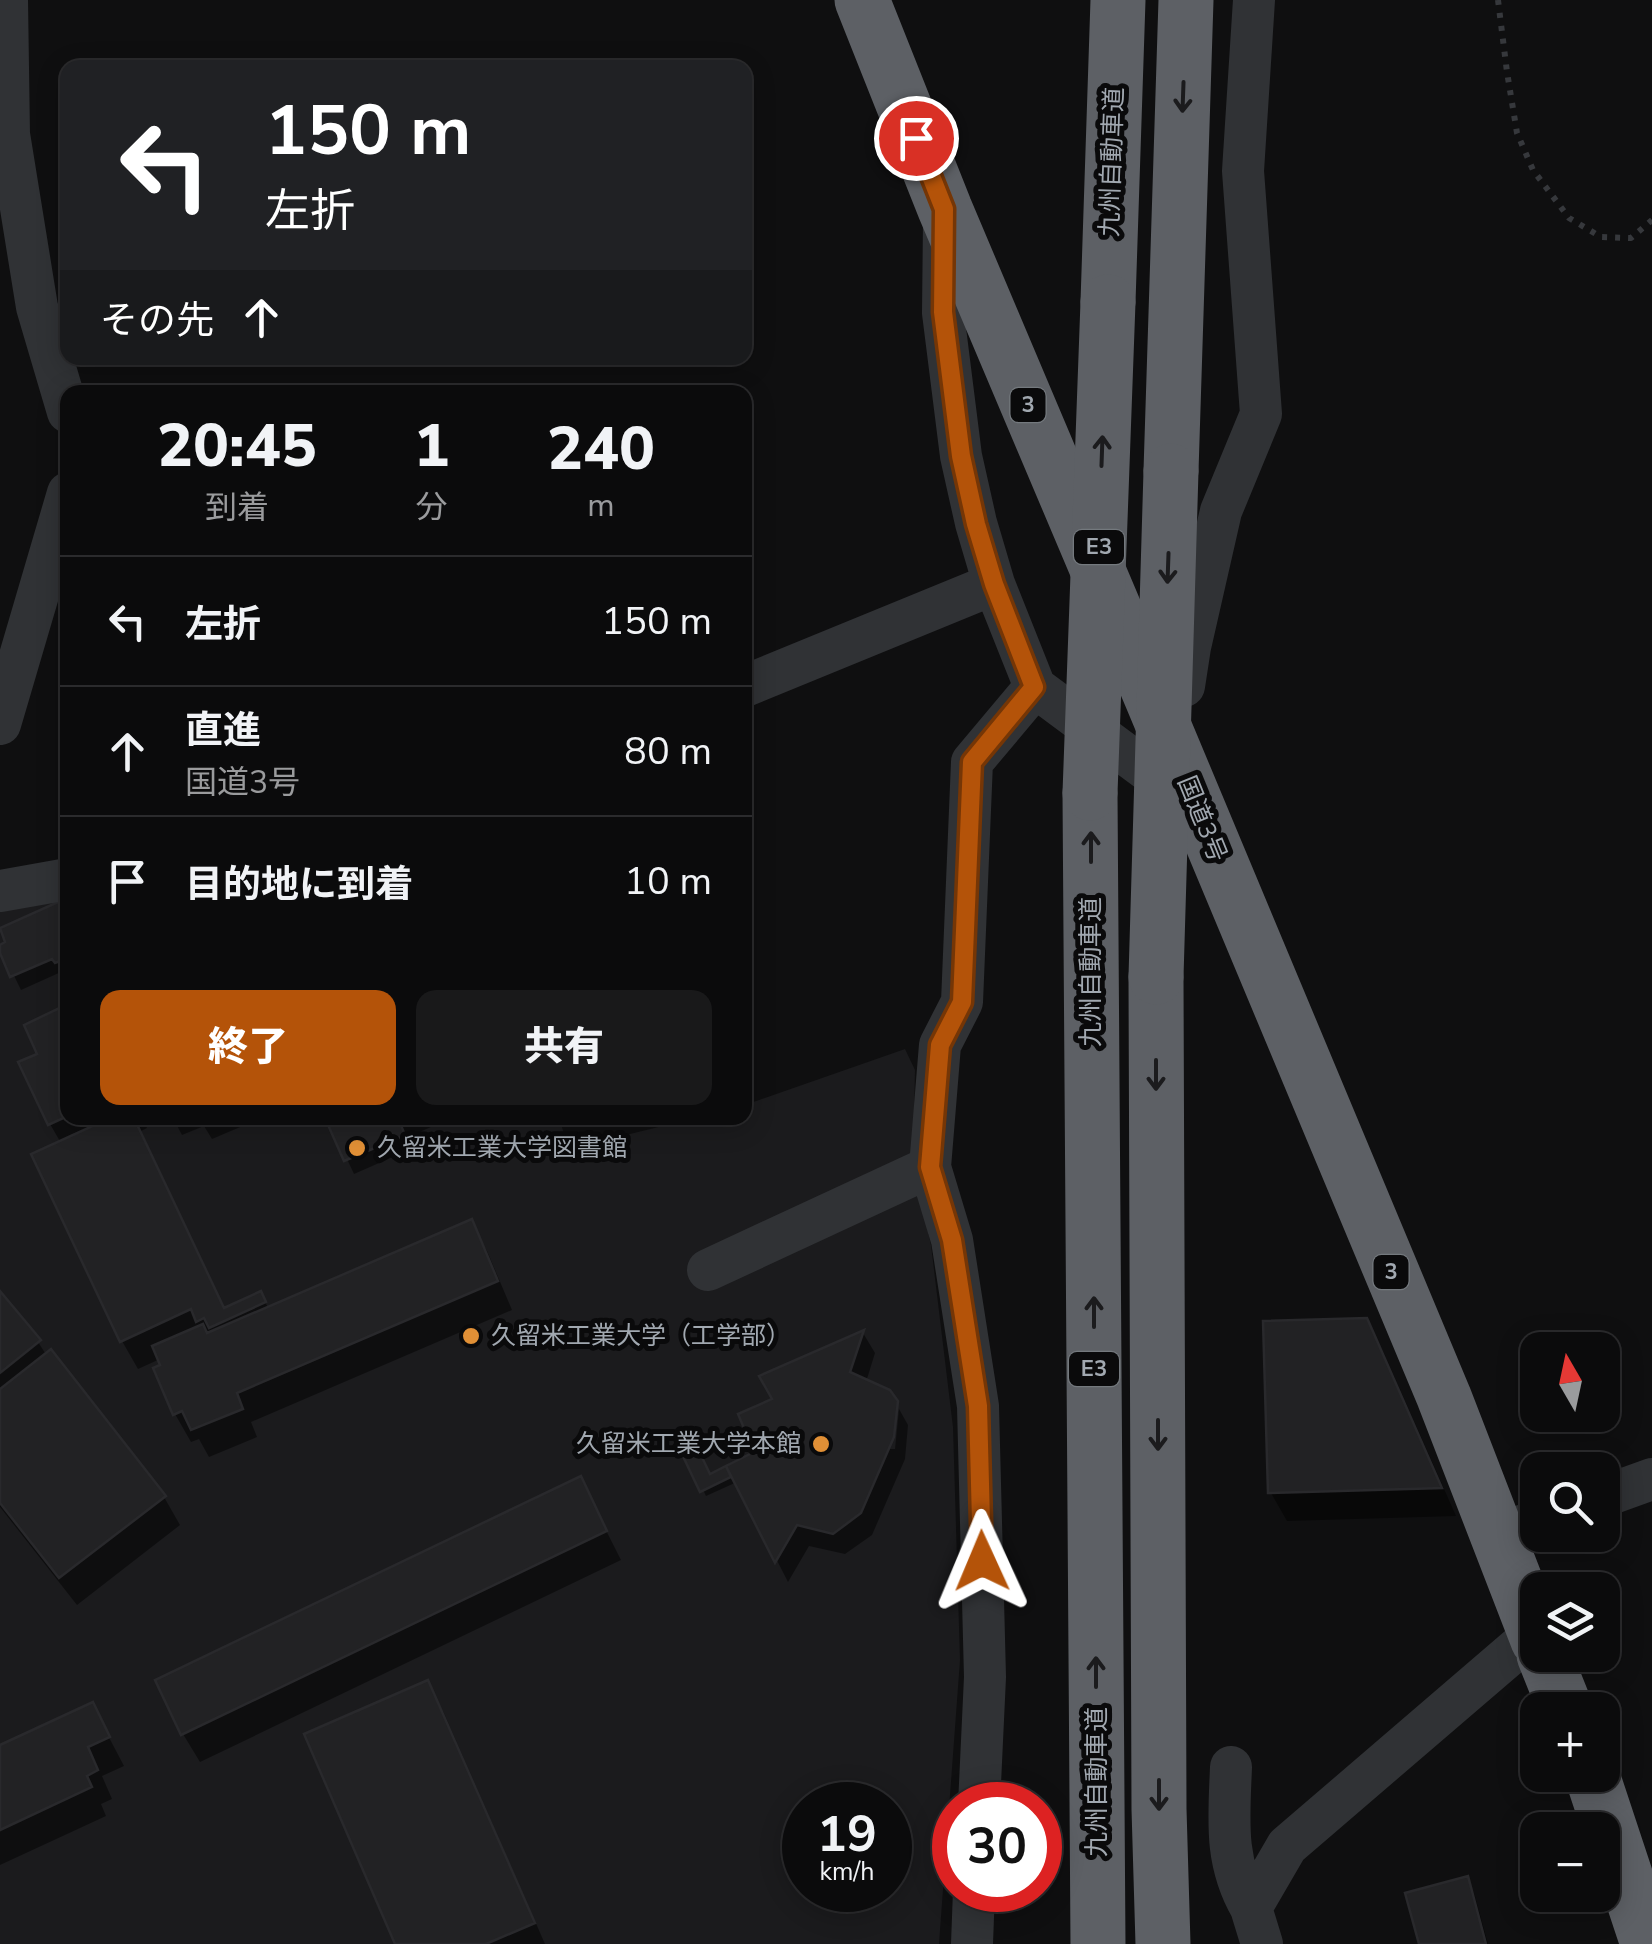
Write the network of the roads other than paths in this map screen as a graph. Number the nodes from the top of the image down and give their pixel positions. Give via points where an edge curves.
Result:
1 (7, 0) edge
2 (862, 0) edge
3 (1118, 0) edge
4 (1186, 0) edge
5 (1254, 0) edge
6 (944, 209) junction
7 (60, 385) edge
8 (60, 520) edge
9 (994, 584) junction
10 (752, 683) edge
11 (1034, 687) junction
12 (0, 724) edge
13 (1174, 751) junction
14 (1198, 808) junction
15 (60, 880) edge
16 (0, 891) edge
17 (930, 1167) junction
18 (708, 1270) dead end
19 (1652, 1479) edge
20 (1620, 1490) edge
21 (1517, 1527) edge
22 (1526, 1572) edge
23 (1520, 1658) edge
24 (1231, 1767) dead end
25 (980, 1782) edge
26 (1598, 1792) edge
27 (973, 1912) edge
28 (1256, 1926) edge
29 (972, 1944) edge
30 (1098, 1944) edge
31 (1163, 1944) edge
32 (1648, 1944) edge

1 - 7 street via 9,134 37,307
2 - 6 highway, 国道3号 / 3
30 -> 3 highway, 九州自動車道 / E3, bridge via 1090,794
4 -> 31 highway, bridge via 1156,977
5 - 13 street via 1243,171 1261,414 1221,511
6 - 9 street via 943,312 961,456
6 - 13 highway, 国道3号 / 3
8 - 12 street
9 - 10 street
9 - 11 street
11 - 14 street
11 - 17 street via 972,762 962,1002 940,1045
13 - 14 highway, 国道3号 / 3
14 - 21 highway, 国道3号 / 3 via 1444,1397
15 - 16 street
17 - 18 street
17 - 25 street via 952,1240 978,1406 985,1678
19 - 20 street
21 - 22 highway, 国道3号 / 3
23 - 28 street via 1287,1846
24 - 28 street via 1228,1840
26 - 32 highway
27 - 29 street

